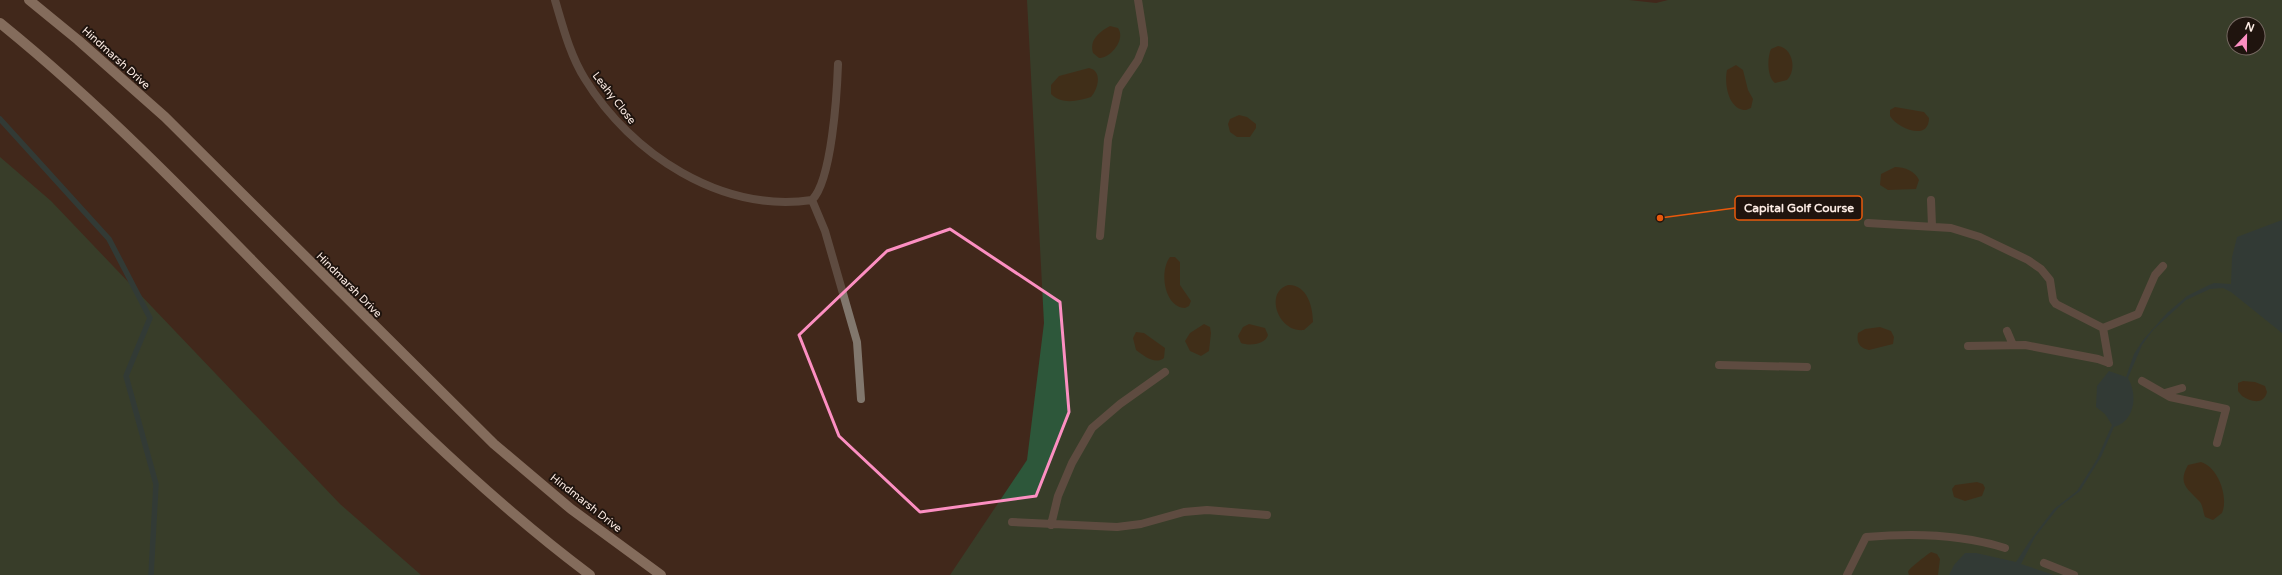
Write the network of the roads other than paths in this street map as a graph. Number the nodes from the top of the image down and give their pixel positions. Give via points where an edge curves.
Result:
1 (29, 0) edge
2 (555, 0) edge
3 (1138, 0) edge
4 (0, 23) edge
5 (838, 64) dead end
6 (812, 200) junction
7 (1931, 200) dead end
8 (1868, 223) dead end
9 (1932, 226) junction
10 (1100, 236) dead end
11 (2163, 266) dead end
12 (2102, 328) junction
13 (2007, 331) dead end
14 (2013, 345) junction
15 (1968, 346) dead end
16 (1719, 364) dead end
17 (1807, 367) dead end
18 (1165, 372) dead end
19 (2142, 381) dead end
20 (2182, 388) dead end
21 (2165, 393) junction
22 (861, 399) dead end
23 (2217, 443) dead end
24 (1267, 515) dead end
25 (1012, 522) dead end
26 (1051, 525) junction
27 (2006, 548) dead end
28 (2044, 562) dead end
29 (590, 575) edge
30 (661, 575) edge
31 (1847, 575) edge
32 (2074, 575) edge

1 - 30 main road, Hindmarsh Drive via 165,117 494,444 571,509
2 - 6 street, Leahy Close via 571,50 584,78 612,116 649,151 689,176 731,192 786,202
3 - 10 street via 1144,45 1138,60 1119,88 1108,140
4 - 29 main road via 148,154 397,406 467,472 518,518
5 - 6 street via 836,118 821,185
6 - 22 street via 825,231 857,342
7 - 9 street
8 - 9 street
9 - 12 street via 1960,229 2028,260 2048,276 2056,304
11 - 12 street via 2156,275 2138,314
12 - 14 street via 2109,363 2074,354
13 - 14 street
14 - 15 street
16 - 17 street
18 - 26 street via 1092,428 1058,496
19 - 21 street
20 - 21 street
21 - 23 street via 2226,409
24 - 26 street via 1207,510 1184,512 1141,524 1117,527
25 - 26 street
27 - 31 street via 1978,540 1946,536 1902,534 1866,537
28 - 32 street

